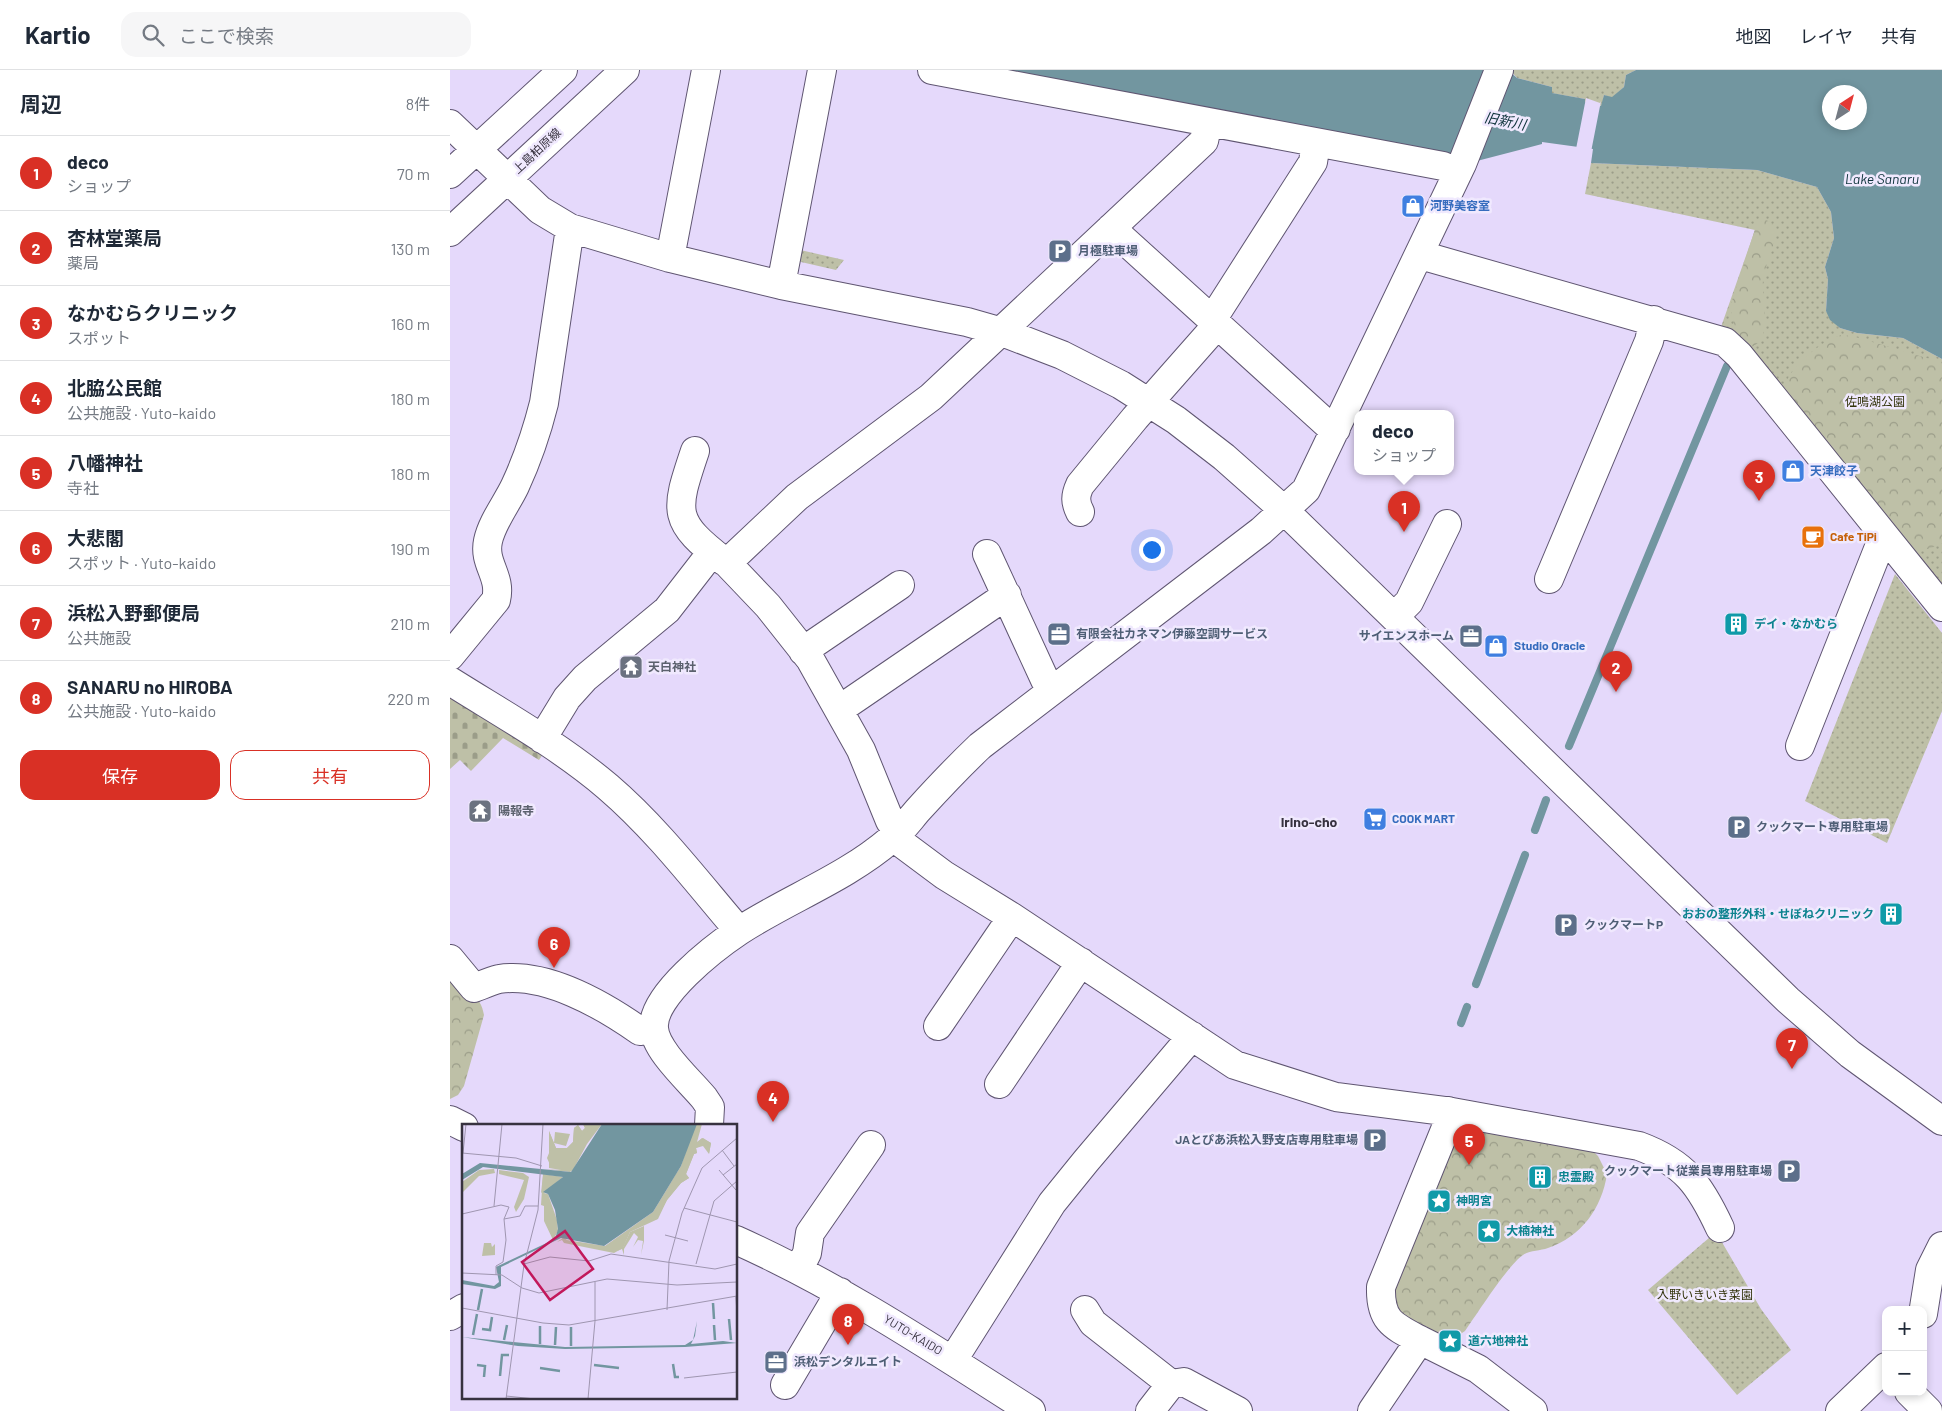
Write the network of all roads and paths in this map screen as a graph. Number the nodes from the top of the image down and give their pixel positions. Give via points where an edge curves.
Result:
1 (563, 70) edge
2 (625, 70) edge
3 (706, 70) edge
4 (822, 70) edge
5 (932, 70) edge
6 (1499, 70) edge
7 (1208, 122) junction
8 (450, 124) edge
9 (1316, 142) junction
10 (477, 150) junction
11 (1459, 169) junction
12 (450, 174) edge
13 (507, 178) junction
14 (570, 228) junction
15 (1111, 228) junction
16 (450, 232) edge
17 (1420, 252) junction
18 (670, 258) junction
19 (781, 285) junction
20 (1654, 320) junction
21 (1215, 322) junction
22 (1002, 332) junction
23 (1149, 402) junction
24 (1336, 429) junction
25 (695, 451) dead end
26 (1284, 510) junction
27 (1080, 512) dead end
28 (1447, 524) dead end
29 (1888, 540) junction
30 (987, 554) dead end
31 (719, 558) junction
32 (1549, 579) dead end
33 (900, 585) dead end
34 (1007, 595) junction
35 (1942, 607) edge
36 (1394, 618) junction
37 (803, 651) junction
38 (450, 656) edge
39 (450, 681) edge
40 (1053, 690) junction
41 (840, 709) junction
42 (542, 739) junction
43 (1800, 746) dead end
44 (897, 834) junction
45 (1012, 917) junction
46 (739, 931) junction
47 (450, 959) edge
48 (1081, 962) junction
49 (938, 1026) dead end
50 (654, 1028) junction
51 (1192, 1036) junction
52 (999, 1084) dead end
53 (1448, 1111) junction
54 (450, 1120) edge
55 (1942, 1121) edge
56 (709, 1124) edge
57 (462, 1126) edge
58 (871, 1145) dead end
59 (1720, 1228) dead end
60 (738, 1241) edge
61 (1942, 1246) edge
62 (798, 1269) junction
63 (840, 1292) junction
64 (1924, 1306) edge
65 (462, 1309) edge
66 (1085, 1310) dead end
67 (450, 1316) edge
68 (1420, 1340) junction
69 (953, 1360) junction
70 (1882, 1372) edge
71 (1171, 1384) junction
72 (785, 1385) dead end
73 (1913, 1396) edge
74 (1002, 1403) edge
75 (1031, 1411) edge
76 (1150, 1411) edge
77 (1238, 1411) edge
78 (1372, 1411) edge
79 (1533, 1411) edge
80 (1840, 1411) edge
81 (1928, 1411) edge

1 - 10 street
2 - 13 street, 上島柏原線
3 - 18 street
4 - 19 street
5 - 7 street
6 - 11 street
7 - 9 street
7 - 15 street via 1204,141
8 - 10 street
9 - 11 street
9 - 21 street via 1313,162
10 - 12 street
10 - 13 street
11 - 17 street
13 - 14 street via 540,210
13 - 16 street, 上島柏原線
14 - 18 street
14 - 38 street via 538,429 516,484 488,539 487,551 499,588 496,600
15 - 21 street
15 - 22 street
17 - 20 street
17 - 24 street
18 - 19 street
19 - 22 street via 967,322
20 - 29 street via 1717,338 1733,348
20 - 32 street via 1649,341
21 - 23 street
21 - 24 street
22 - 23 street via 1085,366
22 - 31 street via 931,397
23 - 26 street via 1201,438
23 - 27 street via 1080,486 1076,494
24 - 26 street via 1306,490
25 - 31 street via 682,488 682,512 691,534
26 - 36 street
26 - 40 street
28 - 36 street via 1410,602
29 - 35 street
29 - 43 street via 1879,547
30 - 34 street
31 - 37 street via 768,606
31 - 42 street via 667,610 585,678 566,698
33 - 37 street
34 - 40 street via 1045,680
34 - 41 street
36 - 55 street via 1788,1000 1850,1054
37 - 41 street
39 - 42 street
40 - 44 street via 965,760
41 - 44 street
42 - 46 street via 588,770 630,806
44 - 45 street via 944,875
44 - 46 street via 822,885
45 - 48 street
45 - 49 street
46 - 50 street via 685,976 656,1012
47 - 50 street via 474,988 499,979 525,978 577,995 613,1012 640,1031
48 - 51 street
48 - 52 street
50 - 56 street via 658,1043 710,1107
51 - 53 street via 1235,1065 1336,1097
51 - 69 street via 1052,1203
53 - 59 street via 1640,1146 1660,1154 1695,1182
53 - 68 street via 1446,1124 1382,1287 1381,1305 1388,1322
54 - 57 street
58 - 62 street via 810,1233 807,1254
60 - 62 street, YUTO-KAIDO
61 - 64 street via 1930,1270
62 - 63 street, YUTO-KAIDO
63 - 69 street, YUTO-KAIDO
63 - 72 street
65 - 67 street
66 - 71 street via 1092,1324
68 - 78 street
68 - 79 street via 1478,1369
69 - 74 street, YUTO-KAIDO
70 - 80 street
71 - 76 street
71 - 77 street via 1184,1382
73 - 81 street
74 - 75 street, YUTO-KAIDO

